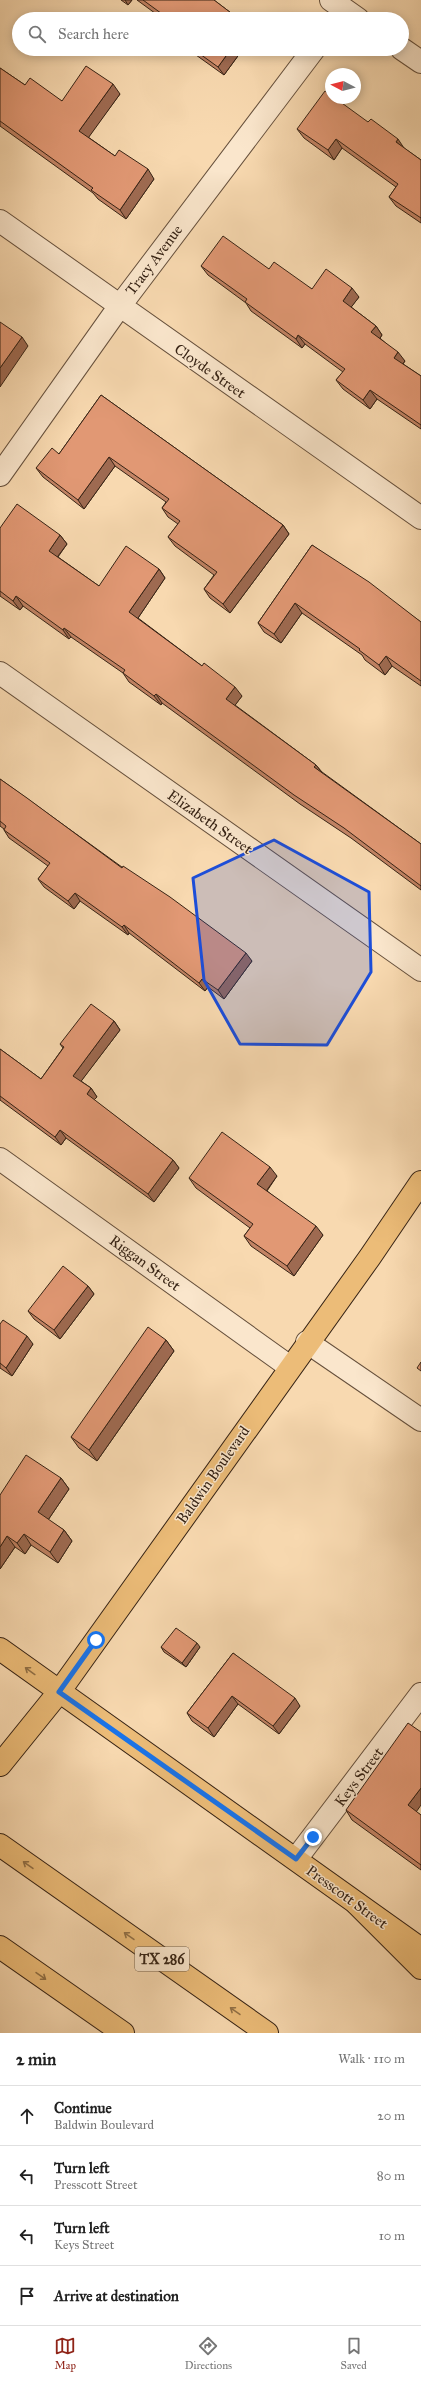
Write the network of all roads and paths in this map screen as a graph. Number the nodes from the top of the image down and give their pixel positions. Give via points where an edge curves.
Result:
1 (409, 54) edge
2 (309, 56) edge
3 (421, 62) edge
4 (0, 221) edge
5 (119, 307) junction
6 (0, 475) edge
7 (421, 518) edge
8 (0, 673) edge
9 (421, 970) edge
10 (0, 1159) edge
11 (421, 1182) edge
12 (308, 1342) junction
13 (290, 1367) junction
14 (421, 1420) edge
15 (0, 1649) edge
16 (59, 1692) junction
17 (421, 1694) edge
18 (0, 1765) edge
19 (0, 1845) edge
20 (296, 1859) junction
21 (357, 1904) junction
22 (421, 1949) edge
23 (5, 1951) edge
24 (421, 1968) edge
25 (123, 2033) edge
26 (267, 2033) edge

1 - 3 street
2 - 5 street, Tracy Avenue
4 - 5 street, Cloyde Street
5 - 6 street, Tracy Avenue
5 - 7 street, Cloyde Street
8 - 9 street, Elizabeth Street
10 - 13 street, Riggan Street
11 - 12 main road, Baldwin Boulevard
12 - 13 main road, Baldwin Boulevard
12 - 14 street
13 - 16 main road, Baldwin Boulevard
16 -> 15 main road, Presscott Street
16 - 18 main road, Baldwin Boulevard
16 - 20 main road, Presscott Street
17 - 20 street, Keys Street
26 -> 19 main road, TX 286
20 - 21 main road, Presscott Street
21 - 22 main road, Presscott Street
21 - 24 main road
23 -> 25 main road

